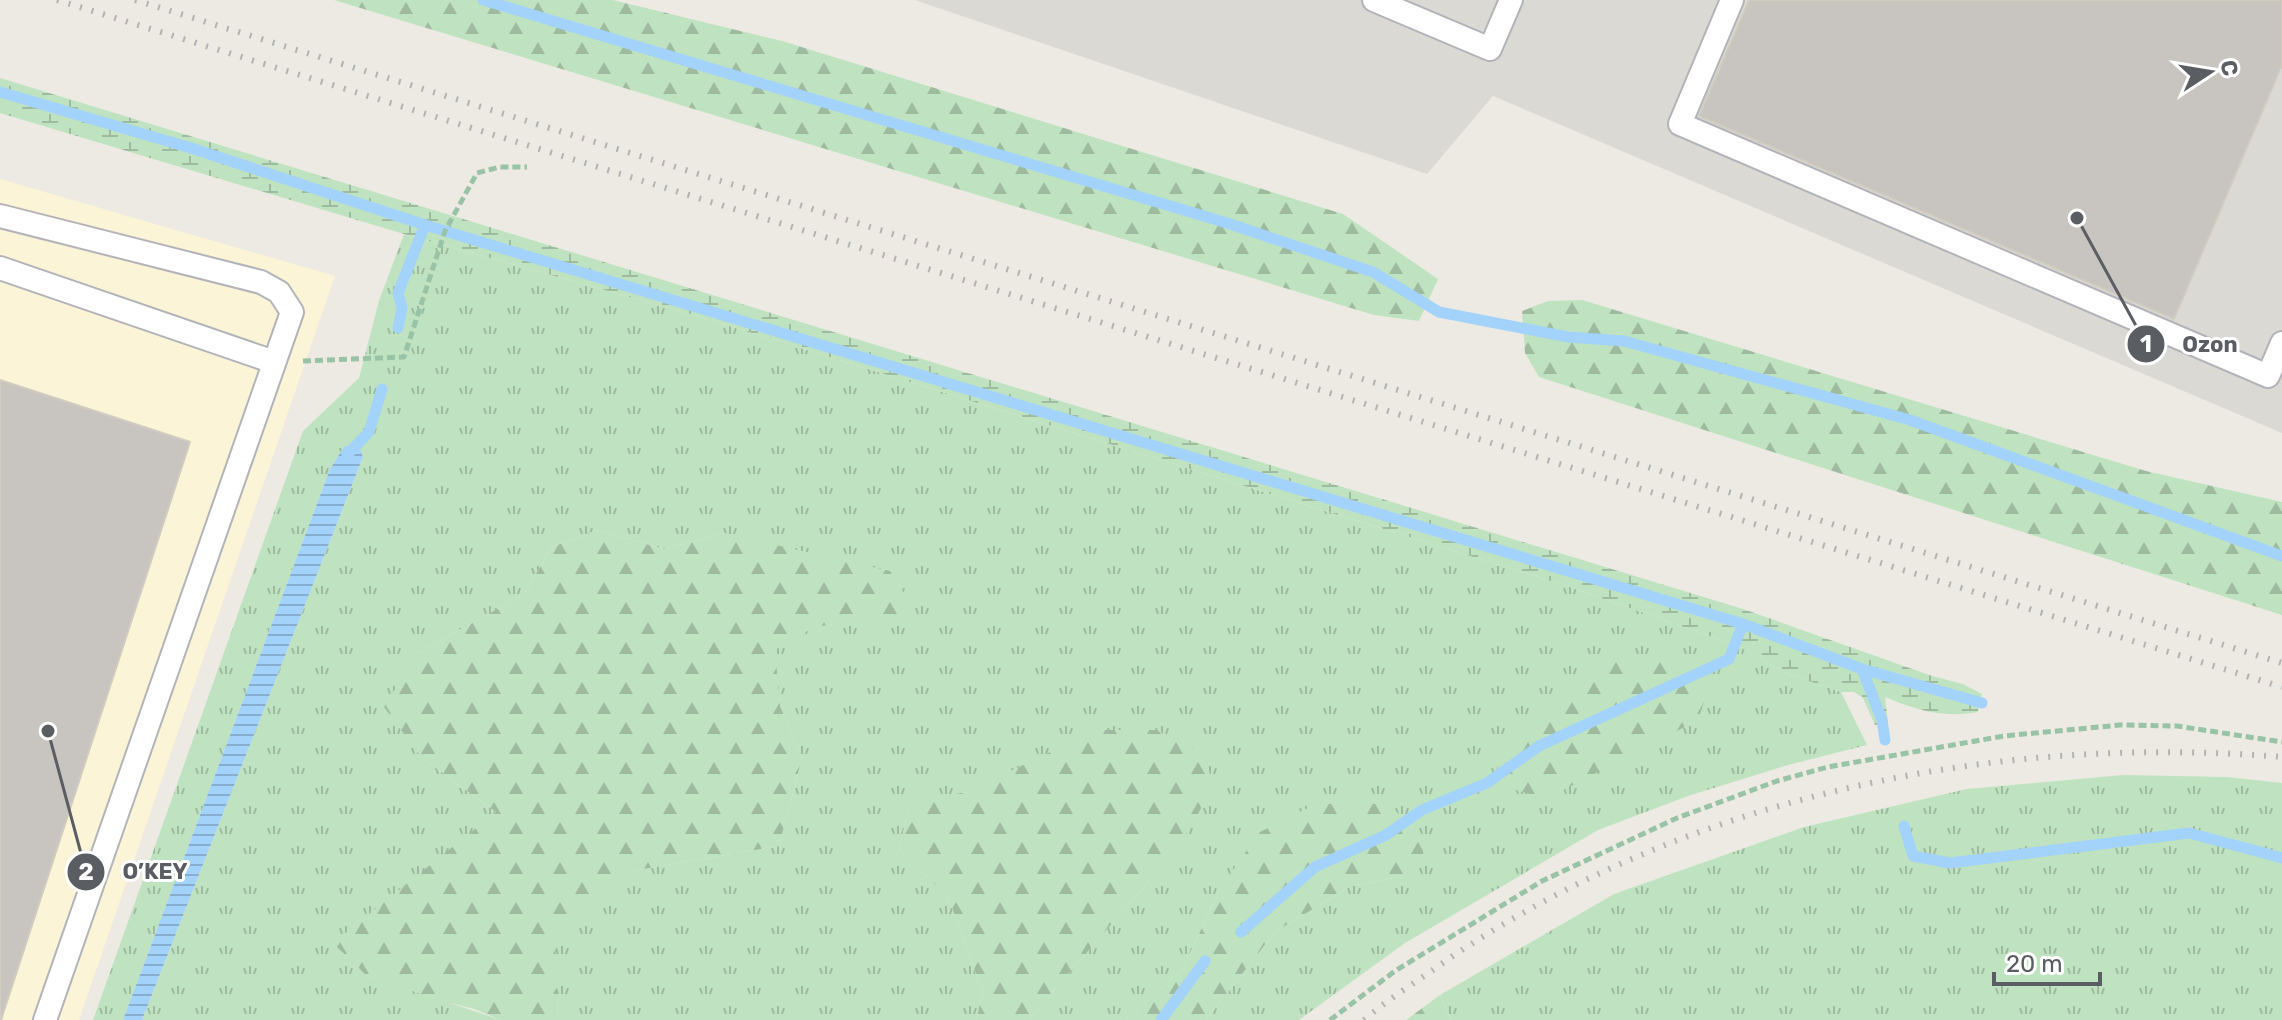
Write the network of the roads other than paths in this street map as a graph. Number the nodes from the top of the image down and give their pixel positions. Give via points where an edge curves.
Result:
1 (1374, 0) edge
2 (1511, 0) edge
3 (1732, 0) edge
4 (0, 216) edge
5 (0, 268) edge
6 (2282, 343) edge
7 (274, 362) junction
8 (45, 1020) edge

1 - 2 lane via 1490,49
3 - 6 lane via 1680,124 2268,376
4 - 7 lane via 261,282 279,292 292,312
5 - 7 lane
7 - 8 lane

